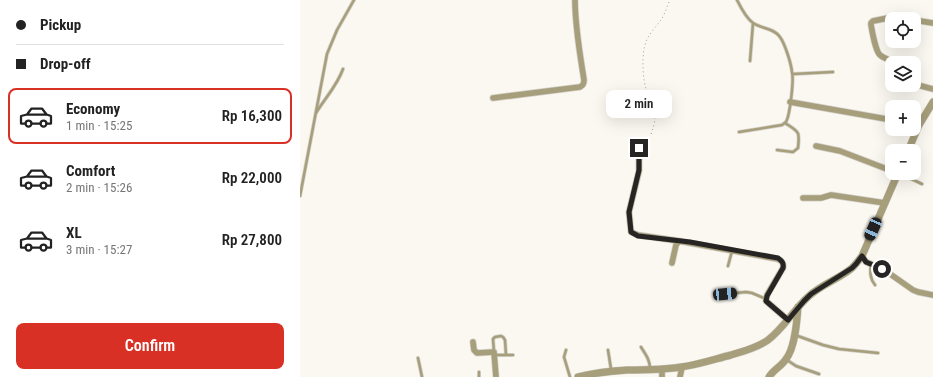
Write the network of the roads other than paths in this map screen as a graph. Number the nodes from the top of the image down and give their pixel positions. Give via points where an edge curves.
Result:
1 (354, 0) edge
2 (575, 0) edge
3 (737, 0) edge
4 (885, 19) edge
5 (921, 21) edge
6 (753, 23) junction
7 (933, 23) edge
8 (885, 58) edge
9 (750, 61) dead end
10 (343, 70) dead end
11 (833, 72) dead end
12 (793, 74) junction
13 (921, 86) edge
14 (933, 89) edge
15 (493, 98) dead end
16 (790, 102) junction
17 (933, 102) edge
18 (314, 117) junction
19 (885, 119) edge
20 (921, 119) edge
21 (785, 123) junction
22 (739, 132) dead end
23 (816, 146) dead end
24 (639, 148) dead end
25 (777, 150) dead end
26 (885, 168) edge
27 (895, 180) edge
28 (913, 180) edge
29 (922, 184) dead end
30 (300, 196) edge
31 (803, 198) dead end
32 (885, 203) junction
33 (679, 241) junction
34 (732, 250) junction
35 (862, 256) junction
36 (672, 263) dead end
37 (871, 265) junction
38 (728, 266) dead end
39 (874, 286) dead end
40 (725, 294) dead end
41 (933, 295) edge
42 (766, 299) junction
43 (798, 307) junction
44 (788, 320) junction
45 (782, 328) junction
46 (795, 335) junction
47 (473, 342) dead end
48 (641, 347) dead end
49 (566, 350) dead end
50 (608, 350) dead end
51 (878, 353) dead end
52 (495, 354) junction
53 (506, 355) junction
54 (513, 355) dead end
55 (418, 358) dead end
56 (786, 360) junction
57 (682, 367) junction
58 (662, 369) junction
59 (650, 370) junction
60 (611, 371) junction
61 (479, 372) dead end
62 (819, 374) dead end
63 (422, 377) edge
64 (479, 377) edge
65 (496, 377) edge
66 (570, 377) edge
67 (578, 377) edge
68 (662, 377) edge
69 (680, 377) edge
70 (769, 377) edge

1 - 18 lane via 327,54
2 - 15 street via 584,84 580,88
3 - 6 lane
4 - 8 street via 873,21 871,25 878,52
5 - 7 street
6 - 9 lane
6 - 12 lane via 778,34
10 - 18 lane
11 - 12 lane
12 - 16 lane
13 - 14 street
16 - 19 street
16 - 21 lane
17 - 20 street
18 - 30 lane
21 - 22 lane
21 - 25 lane via 798,132 798,148 793,152
23 - 26 street via 840,151
24 - 33 street via 639,170 629,212 631,232 638,236
27 - 32 street
28 - 29 lane
31 - 32 street via 832,195
32 - 35 street
33 - 34 street
33 - 36 street
34 - 38 lane
34 - 42 street via 778,258 782,261 783,268
35 - 37 street via 864,261
35 - 43 street via 852,268 811,294
37 - 39 lane
37 - 41 street via 882,269 913,290
40 - 42 lane via 746,292
42 - 44 street via 767,303
43 - 44 street
43 - 46 street
44 - 45 street
45 - 46 street
45 - 57 street via 752,349
46 - 51 lane via 839,349
46 - 56 street
47 - 52 street via 477,353
48 - 59 lane via 650,362
49 - 66 lane via 564,357
50 - 60 lane
52 - 53 lane
52 - 53 lane via 493,339 501,336 505,340
52 - 65 street
53 - 54 lane
55 - 63 lane
56 - 62 lane
56 - 70 street
57 - 58 street
57 - 69 street
58 - 59 street
58 - 68 street
59 - 60 street
60 - 67 street
61 - 64 lane

